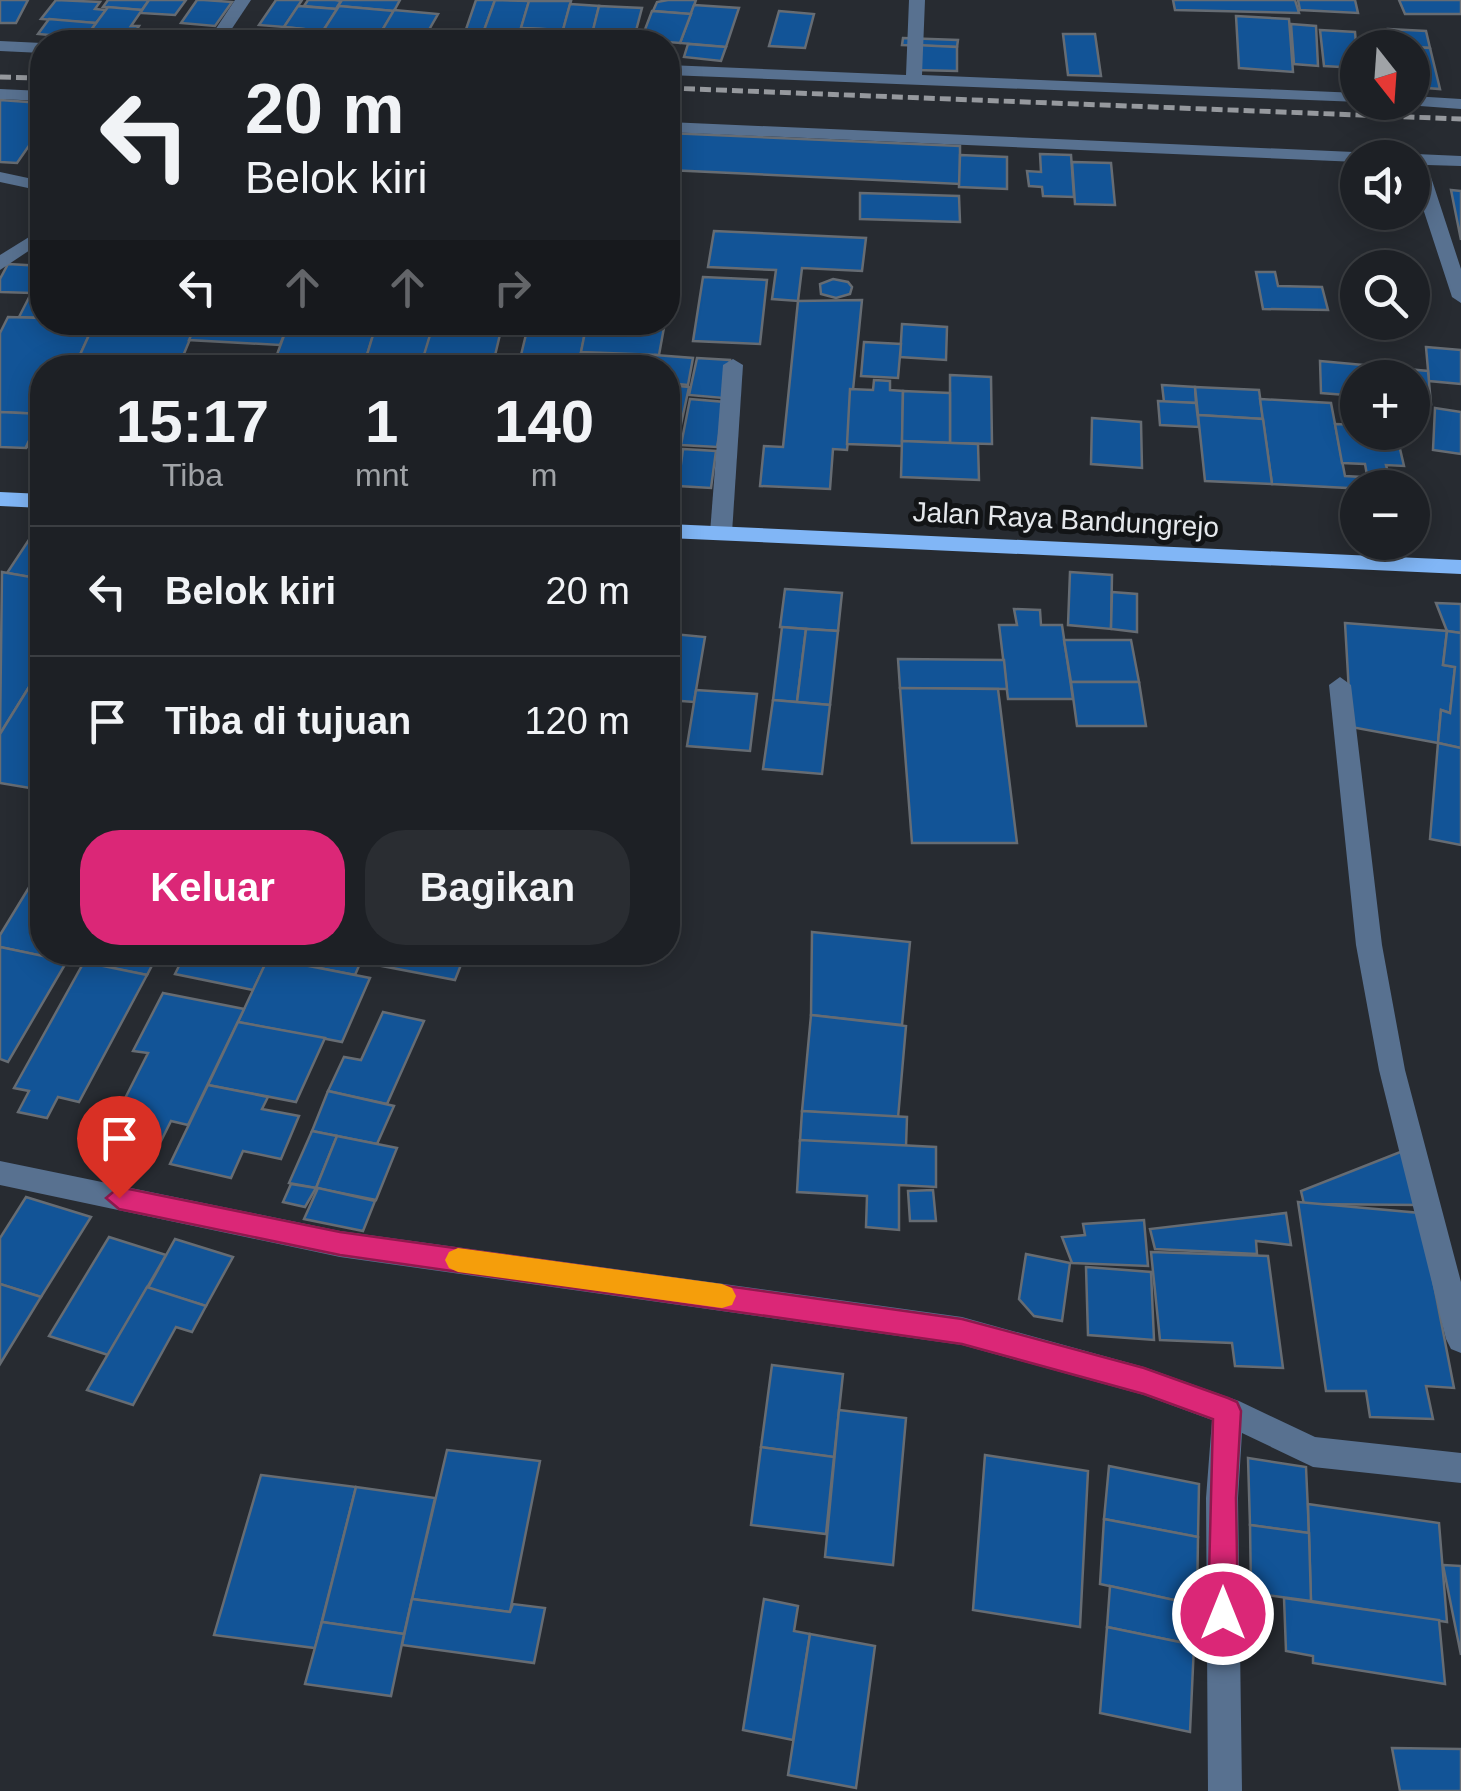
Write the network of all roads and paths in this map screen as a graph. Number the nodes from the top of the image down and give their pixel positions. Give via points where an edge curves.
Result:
1 (243, 0) edge
2 (917, 0) edge
3 (223, 30) edge
4 (0, 46) edge
5 (30, 47) edge
6 (680, 71) edge
7 (914, 81) junction
8 (0, 94) edge
9 (30, 95) edge
10 (1340, 97) edge
11 (1430, 102) edge
12 (1461, 104) edge
13 (680, 128) edge
14 (1340, 156) edge
15 (1430, 159) edge
16 (1461, 160) edge
17 (0, 177) edge
18 (30, 183) edge
19 (1430, 206) edge
20 (30, 243) edge
21 (0, 264) edge
22 (1461, 297) edge
23 (732, 366) dead end
24 (0, 499) edge
25 (30, 500) edge
26 (680, 531) edge
27 (721, 533) junction
28 (1461, 567) edge
29 (1340, 685) dead end
30 (0, 1173) edge
31 (1461, 1339) edge
32 (1228, 1411) junction
33 (1461, 1468) edge
34 (1225, 1791) edge

1 - 3 street
2 - 7 street
4 - 5 street
6 - 7 street
7 - 10 street
8 - 9 street
11 - 12 street
13 - 14 street
15 - 16 street
17 - 18 street
19 - 22 street
20 - 21 street
23 - 27 street
24 - 25 main road
26 - 27 main road, Jalan Raya Bandungrejo
27 - 28 main road, Jalan Raya Bandungrejo
29 - 31 street via 1368,945 1392,1070
30 - 32 street via 340,1244 962,1332
32 - 33 street via 1314,1452
32 - 34 street via 1222,1498

